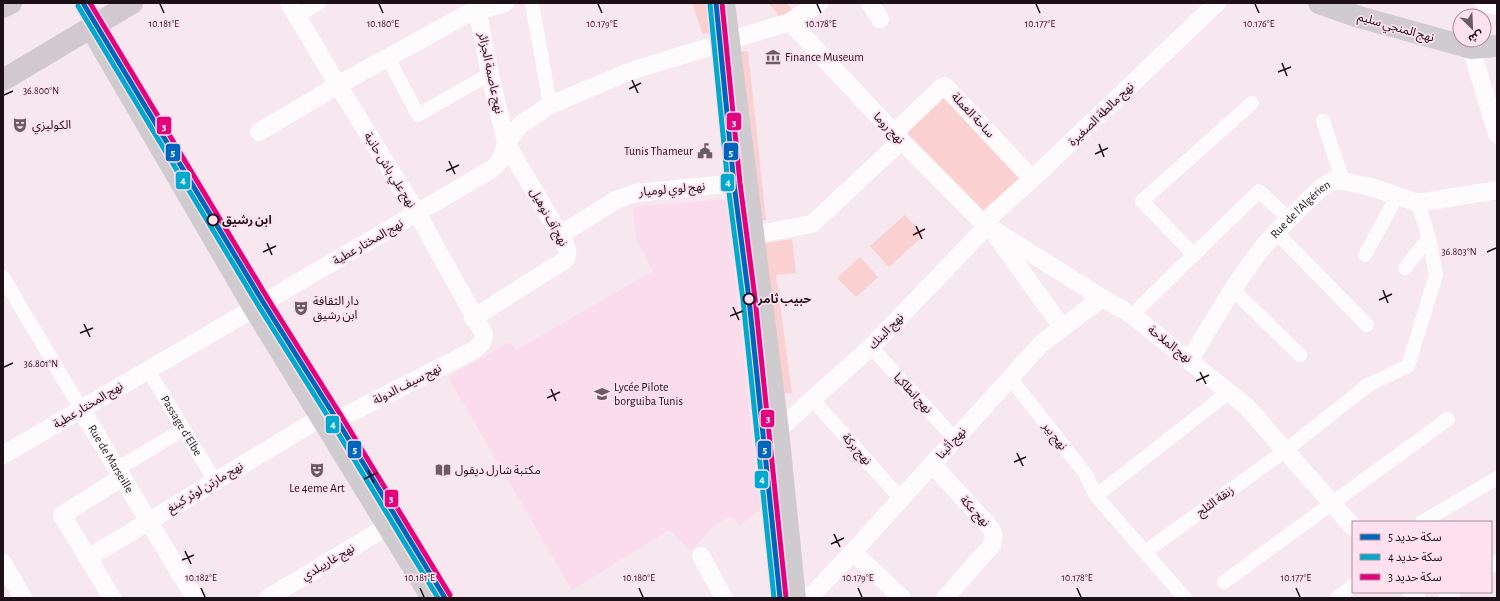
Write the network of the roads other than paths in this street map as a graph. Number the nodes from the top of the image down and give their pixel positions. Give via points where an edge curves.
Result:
1 (10, 3) edge
2 (132, 3) edge
3 (319, 3) edge
4 (505, 3) edge
5 (532, 3) edge
6 (724, 3) edge
7 (819, 3) edge
8 (870, 3) edge
9 (1217, 3) edge
10 (1319, 3) edge
11 (1484, 3) edge
12 (1497, 6) edge
13 (477, 7) edge
14 (3, 8) edge
15 (293, 10) edge
16 (880, 18) dead end
17 (790, 22) junction
18 (91, 28) junction
19 (729, 42) junction
20 (1452, 43) edge
21 (1471, 48) edge
22 (388, 58) junction
23 (490, 74) junction
24 (3, 80) edge
25 (338, 85) junction
26 (1252, 103) dead end
27 (550, 105) junction
28 (1323, 121) dead end
29 (259, 132) dead end
30 (1497, 134) edge
31 (897, 137) junction
32 (506, 143) junction
33 (1032, 179) junction
34 (1343, 181) junction
35 (747, 182) junction
36 (1497, 190) edge
37 (1396, 196) junction
38 (1418, 203) junction
39 (417, 213) junction
40 (1289, 219) junction
41 (987, 226) junction
42 (1276, 232) junction
43 (560, 235) junction
44 (754, 235) junction
45 (1429, 238) junction
46 (1194, 255) junction
47 (1365, 255) dead end
48 (1405, 268) dead end
49 (3, 277) edge
50 (1233, 290) junction
51 (1102, 298) junction
52 (254, 308) junction
53 (1132, 315) junction
54 (473, 318) junction
55 (1367, 325) dead end
56 (1062, 327) junction
57 (484, 340) joint
58 (871, 347) junction
59 (1300, 355) dead end
60 (1190, 360) junction
61 (148, 370) junction
62 (1010, 378) junction
63 (1229, 392) junction
64 (812, 399) junction
65 (81, 409) junction
66 (1448, 419) dead end
67 (325, 422) junction
68 (184, 429) junction
69 (778, 430) junction
70 (955, 439) junction
71 (1286, 450) junction
72 (3, 456) edge
73 (932, 464) junction
74 (120, 473) junction
75 (1497, 478) edge
76 (215, 481) junction
77 (1096, 496) junction
78 (901, 499) junction
79 (1333, 504) junction
80 (149, 521) junction
81 (1424, 521) edge
82 (388, 526) junction
83 (1352, 526) edge
84 (852, 552) junction
85 (1145, 552) junction
86 (701, 556) dead end
87 (88, 558) junction
88 (3, 563) edge
89 (1224, 582) dead end
90 (1352, 587) edge
91 (23, 598) edge
92 (112, 598) edge
93 (195, 598) edge
94 (268, 598) edge
95 (432, 598) edge
96 (724, 598) edge
97 (794, 598) edge
98 (809, 598) edge
99 (902, 598) edge
100 (945, 598) edge
101 (1185, 598) edge
102 (1337, 598) edge

1 - 14 main road
2 - 18 main road
3 - 15 street
4 - 13 street
5 - 27 street
6 - 19 main road
7 - 17 street, نهج المختار عطية
8 - 16 street
9 - 33 street, نهج مالطة الصغيرة
10 - 20 main road, نهج المنجي سليم
11 - 12 street
13 - 22 street
13 - 23 street, نهج عاصمة الجزائر
15 - 25 street, نهج علي باش حانبة
17 - 19 street, نهج المختار عطية
17 - 31 street, نهج روما
18 - 24 main road
18 - 52 main road
19 - 27 street, نهج المختار عطية via 628,72
19 - 35 main road
21 - 30 street
22 - 23 street via 418,115
22 - 25 street
23 - 32 street, نهج عاصمة الجزائر
25 - 29 street
25 - 39 street, نهج علي باش حانبة
26 - 46 street via 1142,201
27 - 32 street, نهج المختار عطية via 520,125
28 - 34 street
31 - 33 street, ساحة العملة via 945,86
31 - 41 street, نهج روما
31 - 44 street via 812,224
32 - 39 street, نهج المختار عطية via 500,161 492,169
32 - 43 street, نهج آف نوهيل
33 - 41 street, نهج مالطة الصغيرة
34 - 37 street, Rue de l'Algérien via 1371,186
34 - 40 street, Rue de l'Algérien via 1334,180 1328,183
35 - 43 street, نهج لوي لوميار via 635,193 616,200
35 - 44 main road
36 - 38 street, Rue de l'Algérien
37 - 38 street, Rue de l'Algérien
37 - 47 street
38 - 45 street, زنقة الثلج
39 - 52 street, نهج المختار عطية
39 - 54 street, نهج علي باش حانبة
40 - 42 street, Rue de l'Algérien
40 - 46 street via 1259,191
41 - 51 street, نهج الملاحة
41 - 56 street
41 - 58 street, نهج البنك
42 - 50 street, Rue de l'Algérien
42 - 55 street
43 - 54 street, نهج آف نوهيل via 568,255 565,260
44 - 69 main road
45 - 48 street
45 - 71 street, زنقة الثلج via 1436,275 1408,366 1368,385
46 - 53 street
49 - 65 street, Rue de Marseille
50 - 59 street
50 - 60 street, Rue de l'Algérien
51 - 53 street, نهج الملاحة
51 - 56 street, نهج أثينا
52 - 61 street, نهج المختار عطية
52 - 67 main road
53 - 60 street, نهج الملاحة
54 - 57 street, نهج علي باش حانبة via 484,334
56 - 62 street, نهج أثينا via 1041,344
57 - 67 street, نهج سيف الدولة via 474,350 337,420
58 - 64 street, نهج البنك
58 - 70 street, نهج انطاكيا
60 - 63 street, نهج الملاحة
61 - 65 street, نهج المختار عطية
61 - 68 street, Passage d'Elbe
62 - 70 street, نهج أثينا
62 - 77 street, نهج بير via 1085,473
63 - 71 street, نهج الملاحة via 1247,407
63 - 77 street
64 - 69 street, نهج البنك
64 - 78 street, نهج بركة
65 - 72 street, نهج المختار عطية
65 - 74 street, Rue de Marseille
66 - 79 street
67 - 76 street, نهج مارتن لوثر كينغ
67 - 82 main road
68 - 74 street
68 - 76 street, Passage d'Elbe
69 - 97 main road
70 - 73 street, نهج أثينا
71 - 79 street, نهج الملاحة
71 - 85 street, زنقة الثلج
73 - 78 street, نهج أثينا
73 - 100 street, نهج عكة via 992,529 994,539 992,545
74 - 80 street, Rue de Marseille
74 - 87 street via 62,515
75 - 81 street
76 - 80 street, نهج مارتن لوثر كينغ
77 - 85 street, نهج بير
78 - 84 street, نهج أثينا
79 - 83 street, نهج الملاحة
79 - 89 street
80 - 87 street, نهج مارتن لوثر كينغ
80 - 93 street, Rue de Marseille
82 - 94 street, نهج غاريبلدي
82 - 95 main road
84 - 98 street, نهج أثينا
84 - 99 street
85 - 101 street, نهج بير
86 - 96 street
87 - 92 street
88 - 91 street
90 - 102 street

